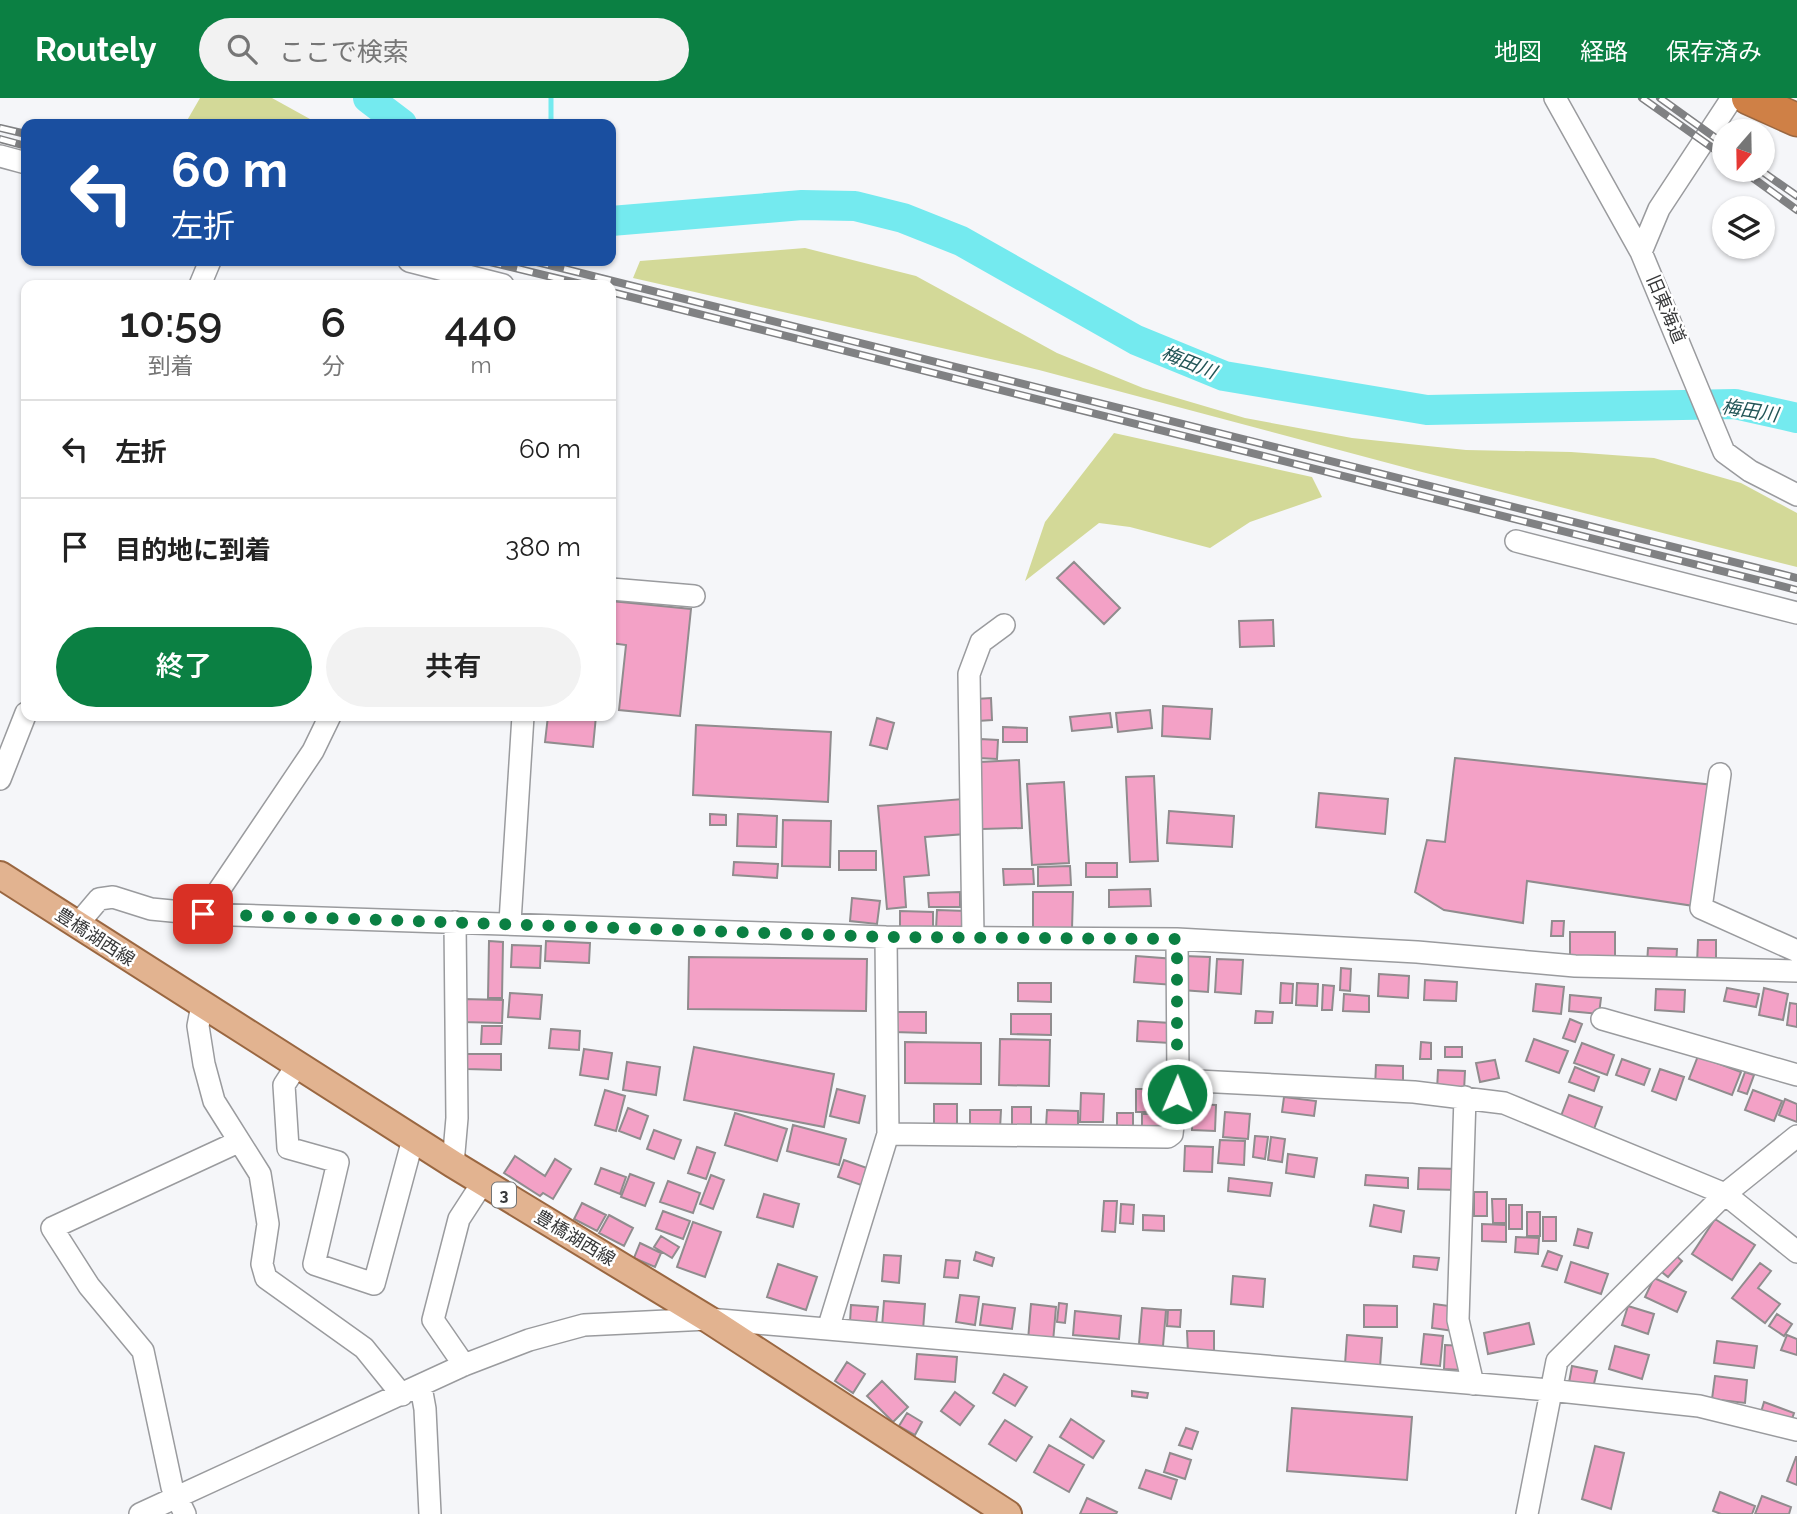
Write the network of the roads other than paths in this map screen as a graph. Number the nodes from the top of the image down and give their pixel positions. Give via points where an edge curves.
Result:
1 (1555, 98) edge
2 (1732, 98) edge
3 (1748, 98) edge
4 (1797, 120) edge
5 (0, 156) edge
6 (21, 162) edge
7 (1640, 252) junction
8 (429, 266) edge
9 (483, 280) edge
10 (1797, 495) edge
11 (1516, 541) dead end
12 (616, 589) edge
13 (694, 596) dead end
14 (1797, 613) edge
15 (1004, 625) dead end
16 (23, 721) edge
17 (328, 721) edge
18 (523, 721) edge
19 (1720, 774) dead end
20 (0, 779) edge
21 (0, 875) edge
22 (203, 914) junction
23 (455, 922) junction
24 (510, 922) junction
25 (77, 925) junction
26 (886, 937) junction
27 (973, 937) junction
28 (1177, 939) junction
29 (1797, 951) edge
30 (1797, 971) edge
31 (202, 1005) junction
32 (1602, 1019) dead end
33 (297, 1065) junction
34 (1797, 1075) edge
35 (1178, 1080) junction
36 (1465, 1097) junction
37 (888, 1134) junction
38 (1797, 1136) edge
39 (413, 1139) junction
40 (238, 1142) junction
41 (453, 1164) junction
42 (483, 1182) junction
43 (1725, 1194) junction
44 (1797, 1252) edge
45 (708, 1318) junction
46 (828, 1329) junction
47 (464, 1365) junction
48 (1473, 1384) junction
49 (1549, 1390) junction
50 (411, 1391) junction
51 (1797, 1430) edge
52 (182, 1506) edge
53 (139, 1514) edge
54 (430, 1514) edge
55 (1008, 1514) edge
56 (1527, 1514) edge

1 - 7 street, 旧東海道
2 - 7 street via 1659,209
3 - 4 highway
5 - 6 street
7 - 10 street, 旧東海道 via 1724,452
8 - 9 street
11 - 14 street
12 - 13 street
15 - 27 street via 981,642 969,674
16 - 20 street
17 - 22 street via 313,751
18 - 24 street
19 - 29 street via 1701,908
21 - 25 main road, 豊橋湖西線 / 3
22 - 23 street
22 - 25 street via 151,909 113,897 99,899
23 - 24 street
23 - 41 street via 457,1118
24 - 26 street
25 - 31 main road, 豊橋湖西線 / 3
26 - 27 street
26 - 37 street
27 - 28 street
28 - 30 street via 1575,966
28 - 35 street
31 - 33 main road, 豊橋湖西線 / 3
31 - 40 street via 198,1026 204,1064 215,1101
32 - 34 street
33 - 39 main road, 豊橋湖西線 / 3
33 - 39 street via 284,1085 288,1148 338,1162 314,1264 374,1284
35 - 36 street
35 - 37 street via 1168,1137
36 - 43 street via 1504,1103
36 - 48 street via 1458,1320
37 - 46 street
38 - 43 street
39 - 41 main road, 豊橋湖西線 / 3
40 - 50 street via 260,1174 268,1224 262,1264 266,1279 364,1348
40 - 52 street via 52,1228 89,1286 143,1351 172,1488
41 - 42 main road, 豊橋湖西線 / 3
42 - 45 main road, 豊橋湖西線 / 3
42 - 47 street via 459,1219 433,1320
43 - 44 street
43 - 49 street via 1557,1361
45 - 46 street
45 - 47 street via 584,1325
45 - 55 main road, 豊橋湖西線 / 3
46 - 48 street
47 - 50 street
48 - 49 street
49 - 51 street via 1699,1406
49 - 56 street
50 - 52 street
50 - 54 street via 425,1409
52 - 53 street

